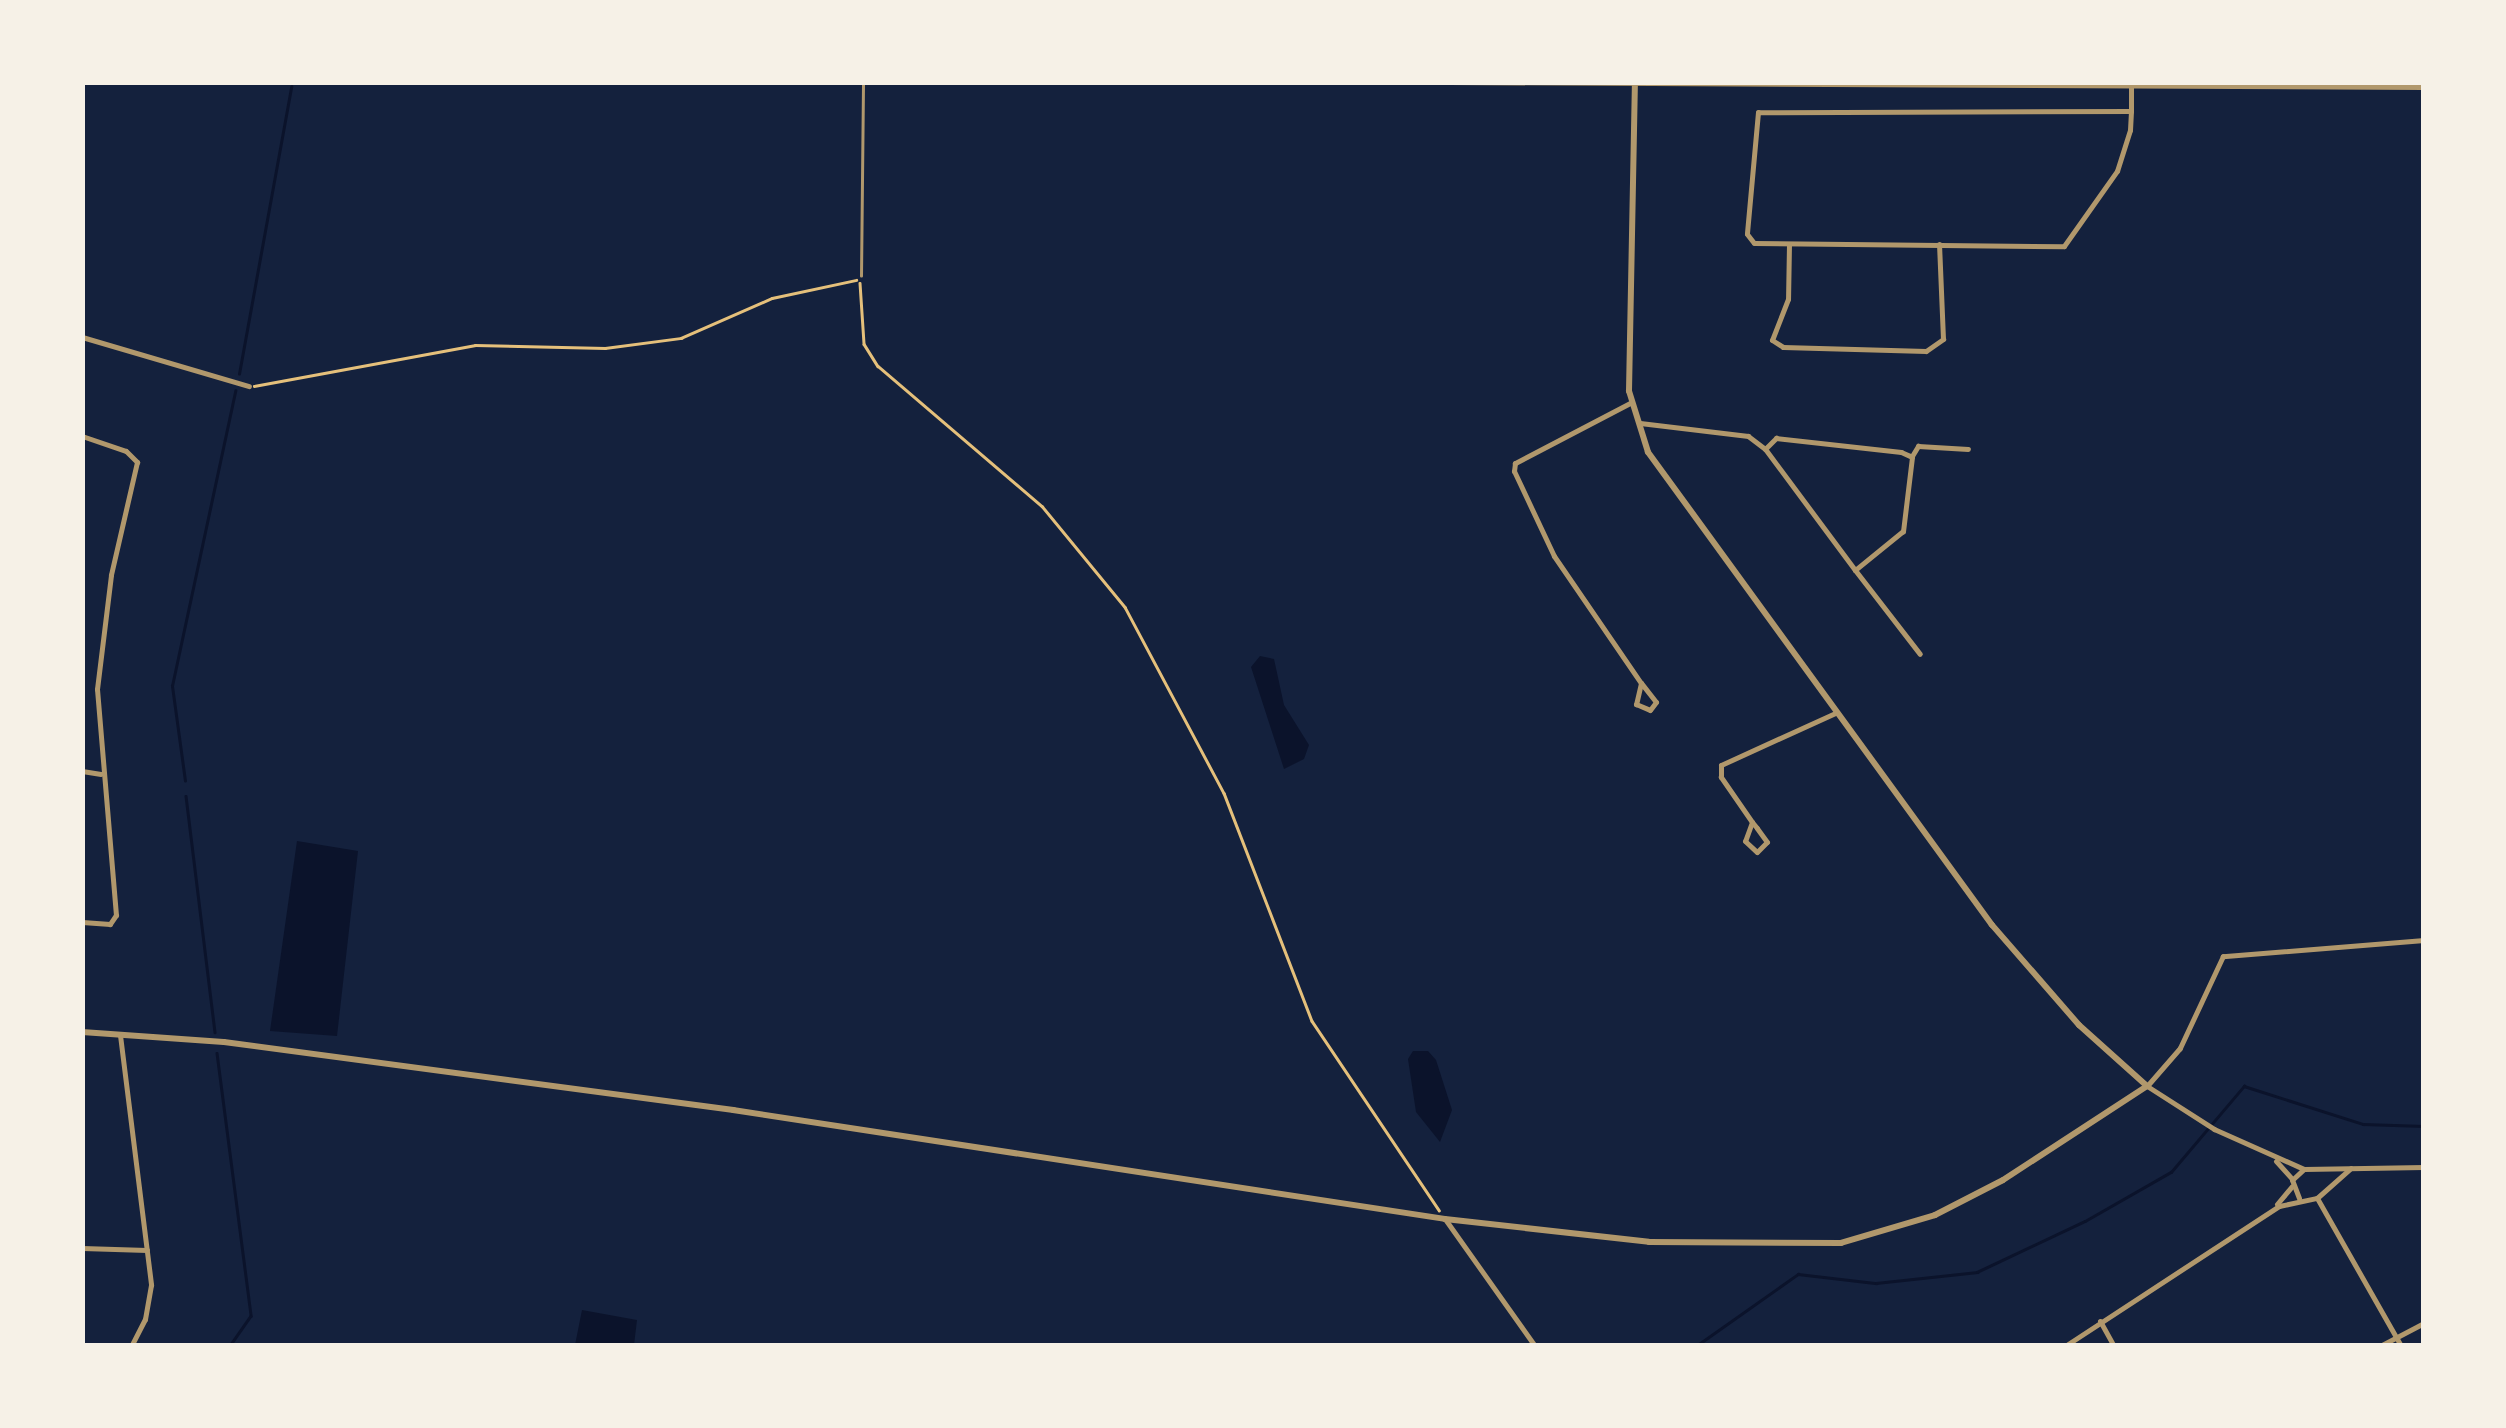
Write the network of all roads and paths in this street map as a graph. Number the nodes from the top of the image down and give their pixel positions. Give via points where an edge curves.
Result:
1 (863, 82) edge
2 (1450, 82) edge
3 (1635, 83) edge
4 (2131, 86) junction
5 (2424, 87) edge
6 (2131, 111) junction
7 (1789, 244) junction
8 (1939, 244) junction
9 (861, 276) junction
10 (82, 336) edge
11 (249, 386) joint
12 (1630, 404) junction
13 (1637, 423) junction
14 (82, 436) edge
15 (1968, 448) dead end
16 (1766, 449) junction
17 (1912, 456) junction
18 (1854, 570) junction
19 (1920, 654) dead end
20 (1640, 682) junction
21 (1835, 714) junction
22 (82, 771) edge
23 (101, 774) junction
24 (1752, 822) junction
25 (82, 922) edge
26 (2424, 940) edge
27 (82, 1032) edge
28 (120, 1034) junction
29 (2146, 1086) junction
30 (2270, 1156) junction
31 (2424, 1166) edge
32 (2354, 1167) junction
33 (2304, 1169) junction
34 (2314, 1170) junction
35 (2292, 1183) junction
36 (2324, 1186) junction
37 (2317, 1198) junction
38 (2300, 1199) junction
39 (2268, 1213) junction
40 (1445, 1219) junction
41 (82, 1248) edge
42 (147, 1250) junction
43 (2100, 1321) junction
44 (2424, 1324) edge
45 (2396, 1337) junction
46 (131, 1346) edge
47 (1535, 1346) edge
48 (2065, 1346) edge
49 (2114, 1346) edge
50 (2380, 1346) edge
51 (2401, 1346) edge

1 - 9 lane
2 - 3 street
3 - 4 street
3 - 12 street
4 - 5 street
4 - 6 street
6 - 7 street via 1758,112 1747,234 1754,243
6 - 8 street via 2117,172 2064,246
7 - 8 street
7 - 8 street via 1788,299 1772,340 1783,347 1926,351 1939,348 1943,339
9 - 11 path via 772,298 681,338 605,348 476,345
9 - 40 path via 864,344 878,366 1042,506 1125,607 1224,794 1312,1020
10 - 11 street
12 - 13 street
12 - 20 street via 1514,462 1514,471 1554,556
13 - 16 street via 1748,436
13 - 21 street via 1661,476
14 - 23 street via 126,451 137,462 102,633 96,689
15 - 17 street via 1918,446
16 - 17 street via 1776,438
16 - 18 street
17 - 18 street via 1903,531
18 - 19 street
20 - 20 street via 1636,704 1650,710 1656,702
21 - 24 street via 1721,765 1721,777
21 - 29 street via 2032,974
22 - 23 street
23 - 25 street via 116,915 110,924
24 - 24 street via 1766,842 1756,852 1745,841
26 - 29 street via 2223,956 2180,1048
27 - 28 street
28 - 40 street via 184,1036 734,1110
28 - 42 street
29 - 30 street
29 - 40 street via 1970,1198 1841,1243 1724,1247
30 - 33 street
30 - 35 street
31 - 32 street
32 - 34 street
32 - 36 street
33 - 34 street
33 - 35 street
34 - 36 street
35 - 38 street
35 - 39 street
36 - 37 street
37 - 38 street
37 - 45 street
38 - 39 street
39 - 43 street
40 - 47 street
41 - 42 street
42 - 46 street via 146,1319
43 - 48 street
43 - 49 street
44 - 45 street
45 - 50 street
45 - 51 street

